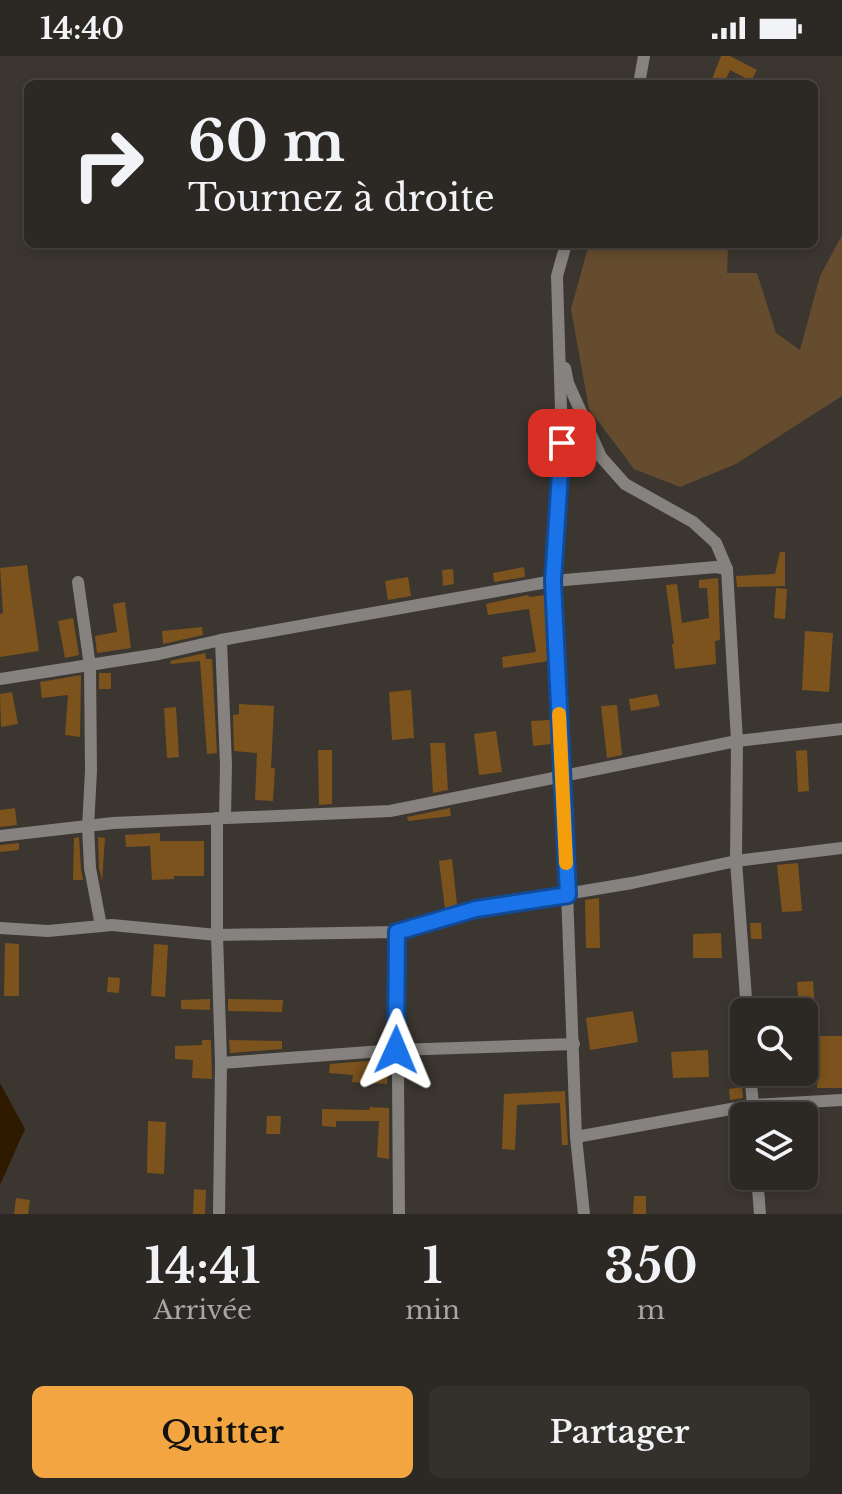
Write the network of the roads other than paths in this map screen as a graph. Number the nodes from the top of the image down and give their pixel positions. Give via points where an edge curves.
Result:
1 (644, 56) edge
2 (640, 80) edge
3 (565, 248) edge
4 (557, 334) junction
5 (727, 569) junction
6 (553, 581) junction
7 (78, 582) dead end
8 (221, 640) junction
9 (90, 666) junction
10 (0, 679) edge
11 (842, 729) edge
12 (737, 741) junction
13 (561, 775) junction
14 (221, 818) junction
15 (88, 827) junction
16 (0, 836) edge
17 (842, 848) edge
18 (736, 861) junction
19 (568, 895) junction
20 (101, 926) junction
21 (0, 928) edge
22 (397, 932) junction
23 (217, 935) junction
24 (746, 998) edge
25 (574, 1044) junction
26 (396, 1050) junction
27 (221, 1063) junction
28 (842, 1100) edge
29 (818, 1103) edge
30 (730, 1114) edge
31 (576, 1137) junction
32 (758, 1190) edge
33 (219, 1214) edge
34 (399, 1214) edge
35 (584, 1214) edge
36 (760, 1214) edge

1 - 2 street
3 - 4 street via 557,276
4 - 5 street via 568,383 601,457 625,484 693,522 716,543
4 - 6 street via 562,443
5 - 6 street
5 - 12 street
6 - 8 street
6 - 13 street
7 - 9 street
8 - 9 street
8 - 14 street via 226,765
9 - 10 street
9 - 15 street
11 - 12 street
12 - 13 street
12 - 18 street
13 - 14 street via 390,811
13 - 19 street
14 - 15 street
14 - 23 street
15 - 16 street
15 - 20 street
17 - 18 street
18 - 19 street
18 - 24 street
19 - 22 street via 476,909
19 - 25 street
20 - 21 street
20 - 23 street
22 - 23 street
22 - 26 street
23 - 27 street
25 - 26 street
25 - 31 street
26 - 27 street
26 - 34 street
27 - 33 street
28 - 29 street
30 - 31 street
31 - 35 street
32 - 36 street

